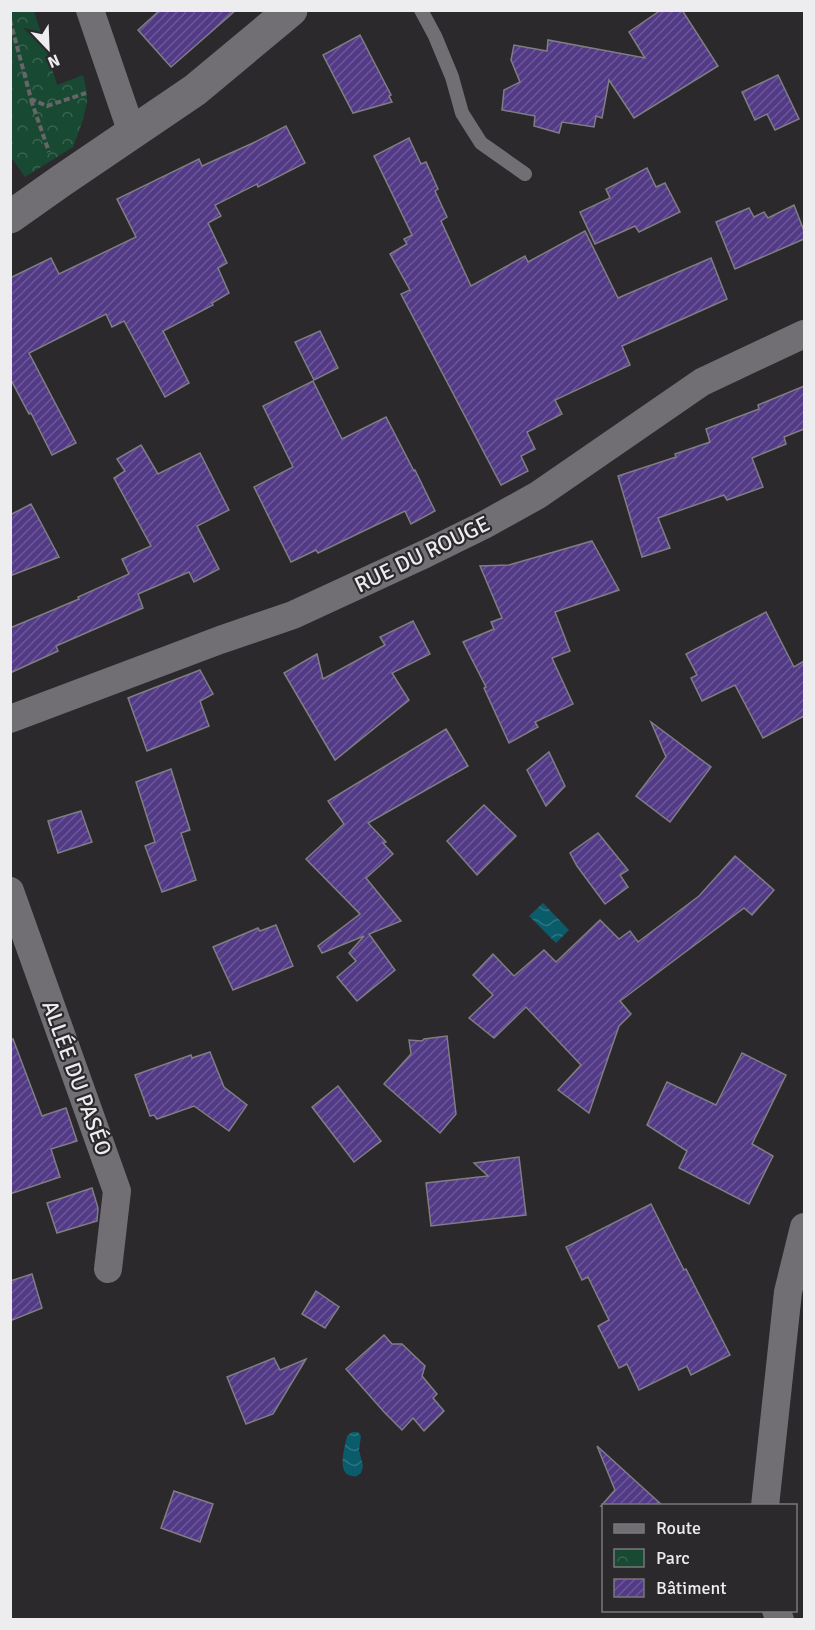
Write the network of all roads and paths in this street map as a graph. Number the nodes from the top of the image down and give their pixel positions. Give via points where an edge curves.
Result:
1 (90, 10) edge
2 (291, 10) edge
3 (421, 10) edge
4 (10, 20) edge
5 (93, 94) dead end
6 (30, 99) junction
7 (132, 133) junction
8 (52, 159) dead end
9 (525, 174) dead end
10 (10, 217) edge
11 (804, 334) edge
12 (10, 719) edge
13 (10, 891) edge
14 (804, 1227) edge
15 (108, 1269) dead end
16 (765, 1504) edge

1 - 7 street
2 - 7 main road via 195,90
3 - 9 lane via 452,77 462,114 481,143
4 - 6 path
5 - 6 path via 47,105
6 - 8 path
7 - 10 main road
11 - 12 street, RUE DU ROUGE via 702,382 538,495 425,554 292,615
13 - 15 street, ALLÉE DU PASÉO via 117,1191
14 - 16 street via 788,1292

